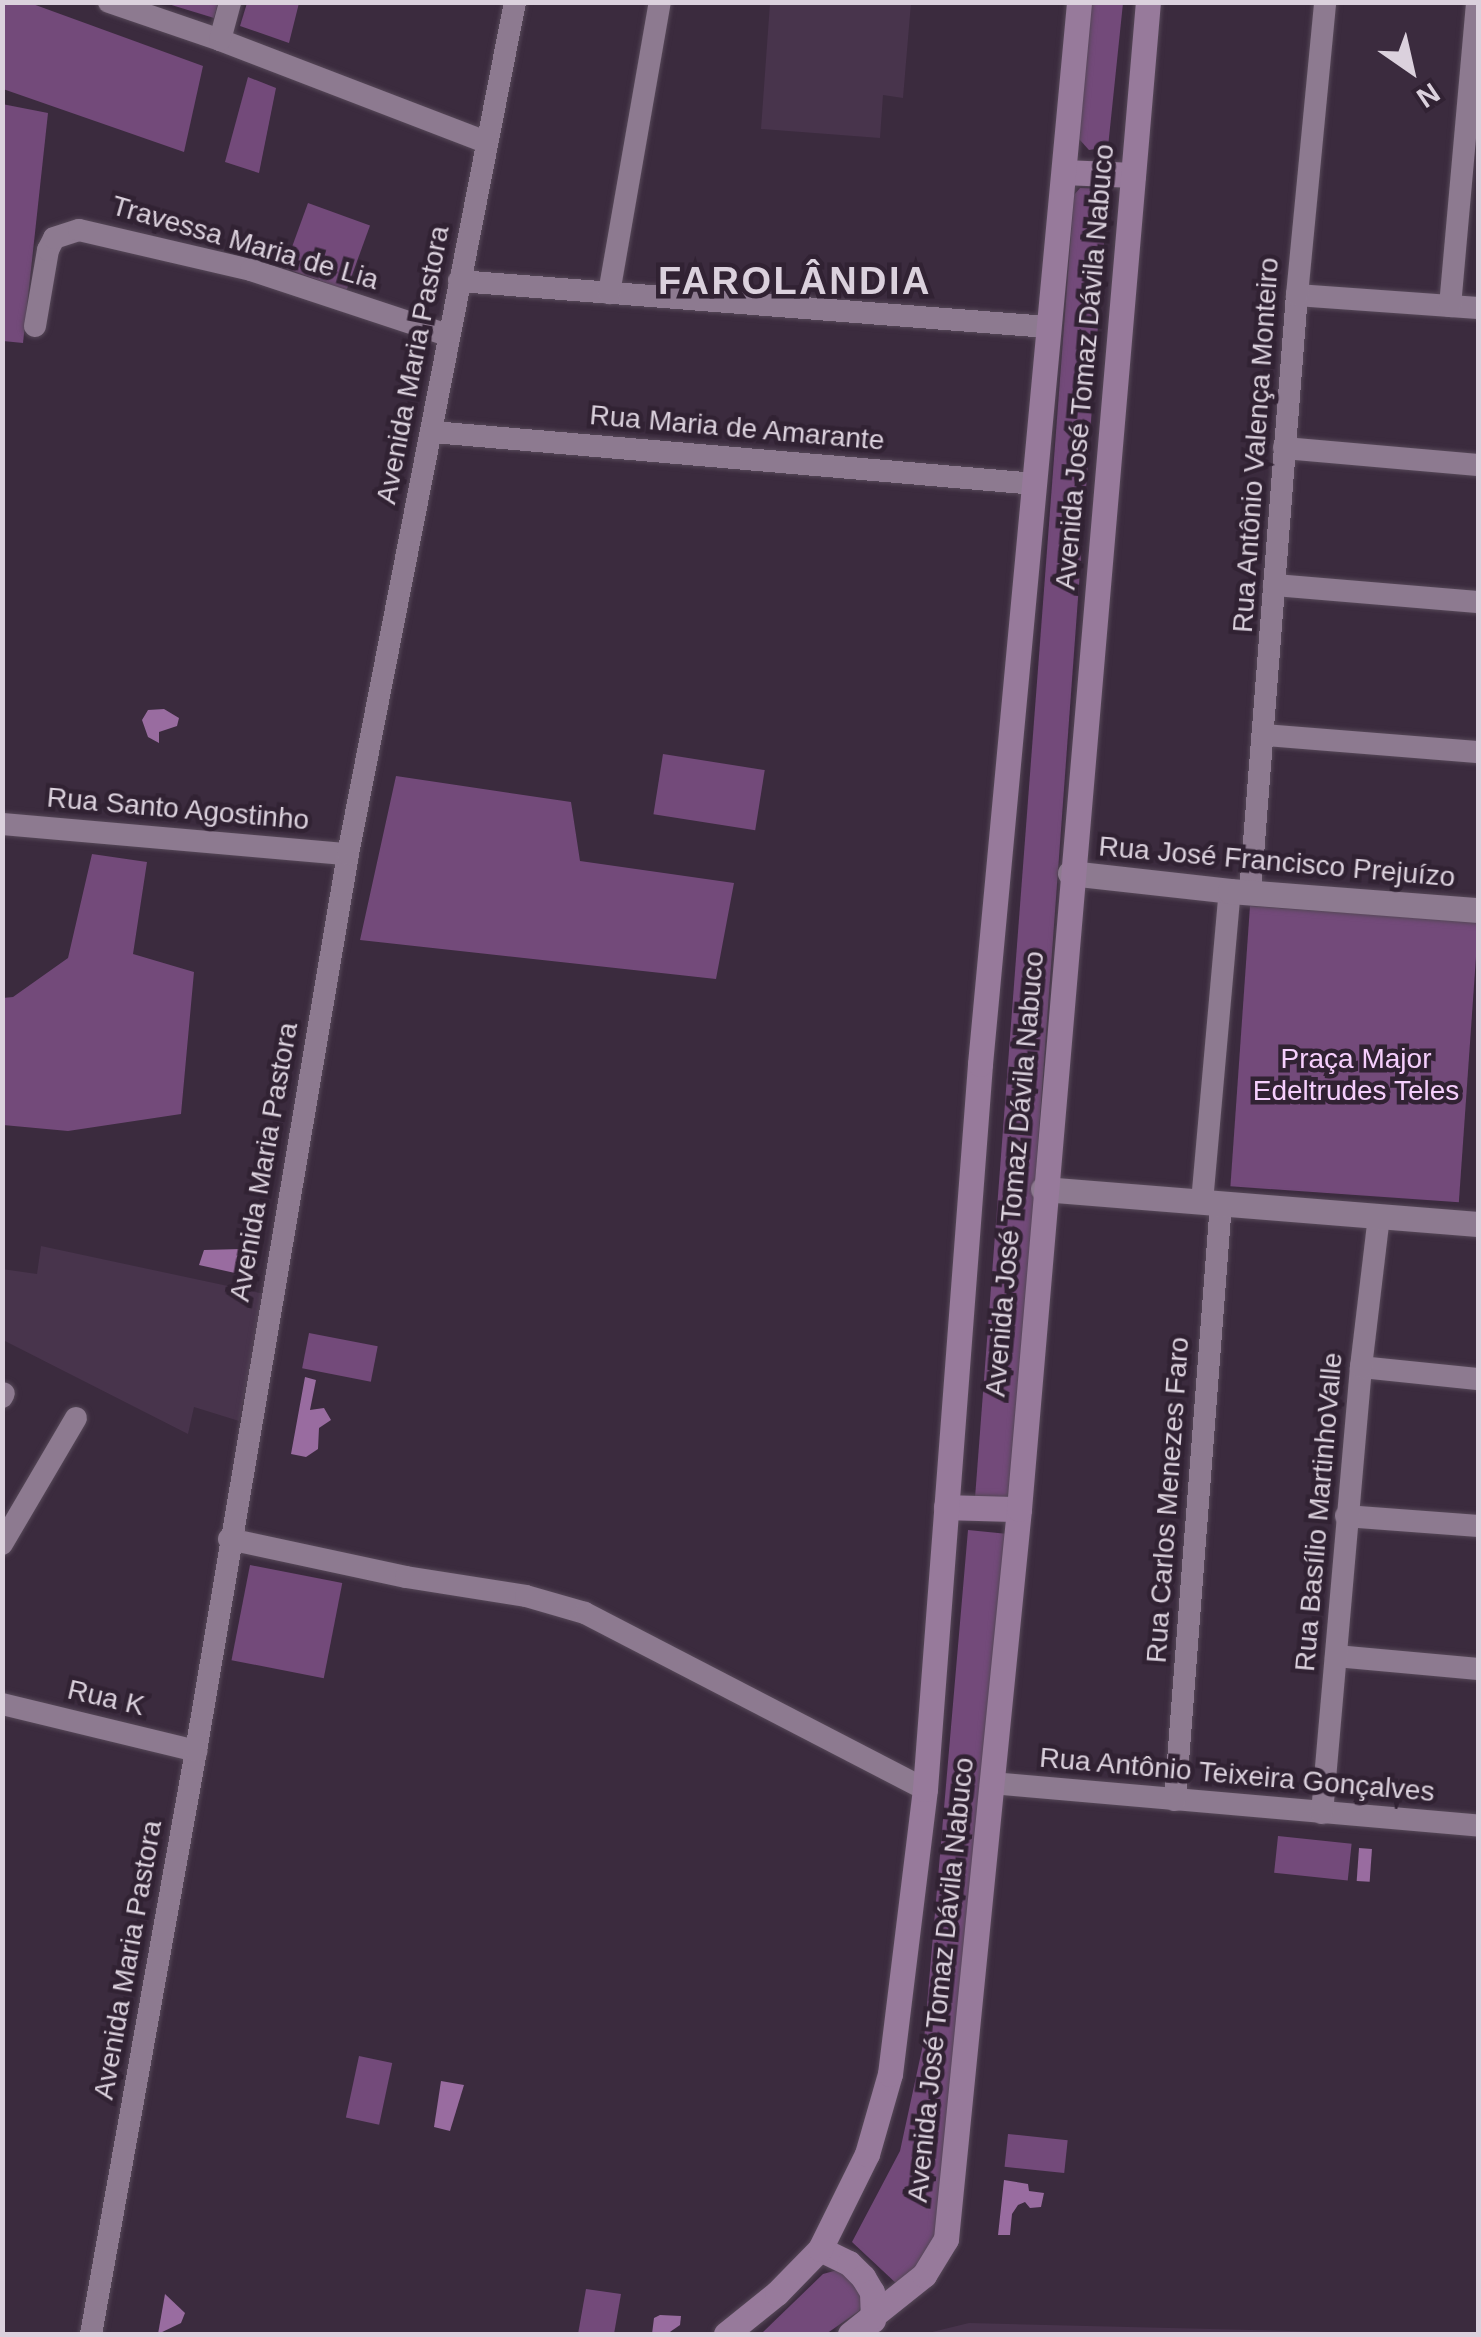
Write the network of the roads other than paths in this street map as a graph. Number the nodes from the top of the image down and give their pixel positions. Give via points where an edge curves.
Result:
1 (108, 2) edge
2 (230, 2) edge
3 (515, 2) edge
4 (660, 2) edge
5 (1079, 2) edge
6 (1148, 2) edge
7 (1325, 2) edge
8 (1477, 10) edge
9 (220, 40) junction
10 (486, 142) junction
11 (1471, 160) edge
12 (1064, 172) junction
13 (1133, 176) junction
14 (459, 281) junction
15 (610, 293) junction
16 (1297, 294) junction
17 (1450, 306) junction
18 (1478, 308) edge
19 (35, 326) dead end
20 (1048, 327) junction
21 (447, 335) junction
22 (433, 432) junction
23 (1284, 448) junction
24 (1478, 466) edge
25 (1036, 484) junction
26 (1274, 585) junction
27 (1478, 602) edge
28 (1264, 735) junction
29 (1478, 752) edge
30 (2, 824) edge
31 (348, 854) junction
32 (1070, 873) junction
33 (1240, 892) junction
34 (1478, 910) edge
35 (1042, 1188) junction
36 (1211, 1203) junction
37 (1380, 1216) junction
38 (1478, 1224) edge
39 (1360, 1367) junction
40 (1478, 1379) edge
41 (76, 1418) dead end
42 (946, 1507) junction
43 (1018, 1509) junction
44 (1346, 1516) junction
45 (1478, 1526) edge
46 (229, 1539) junction
47 (2, 1544) edge
48 (1336, 1656) junction
49 (1478, 1669) edge
50 (2, 1704) edge
51 (196, 1751) junction
52 (991, 1783) junction
53 (925, 1789) junction
54 (1175, 1800) junction
55 (1322, 1814) junction
56 (1478, 1826) edge
57 (820, 2249) junction
58 (873, 2320) junction
59 (91, 2334) edge
60 (726, 2334) edge
61 (850, 2334) edge

1 - 9 street
2 - 9 street
3 - 10 street, Avenida Maria Pastora
4 - 15 street
5 - 12 main road, Avenida José Tomaz Dávila Nabuco
6 - 13 main road, Avenida José Tomaz Dávila Nabuco
7 - 16 street, Rua Antônio Valença Monteiro
8 - 11 street
9 - 10 street
10 - 14 street, Avenida Maria Pastora
11 - 17 street
12 - 13 main road
12 - 20 main road, Avenida José Tomaz Dávila Nabuco
13 - 32 main road, Avenida José Tomaz Dávila Nabuco
14 - 15 street
14 - 21 street, Avenida Maria Pastora
15 - 20 street
16 - 17 street
16 - 23 street, Rua Antônio Valença Monteiro
17 - 18 street
19 - 21 street, Travessa Maria de Lia via 48,250 54,238 79,230 251,270
20 - 25 main road, Avenida José Tomaz Dávila Nabuco
21 - 22 street, Avenida Maria Pastora
22 - 25 street, Rua Maria de Amarante
22 - 31 street, Avenida Maria Pastora
23 - 24 street
23 - 26 street, Rua Antônio Valença Monteiro
25 - 42 main road, Avenida José Tomaz Dávila Nabuco
26 - 27 street
26 - 28 street, Rua Antônio Valença Monteiro
28 - 29 street
28 - 33 street, Rua Antônio Valença Monteiro
30 - 31 street, Rua Santo Agostinho
31 - 46 street, Avenida Maria Pastora
32 - 33 street, Rua José Francisco Prejuízo
32 - 35 main road, Avenida José Tomaz Dávila Nabuco
33 - 34 street, Rua José Francisco Prejuízo
33 - 36 street, Rua Carlos Menezes Faro
35 - 36 street
35 - 43 main road, Avenida José Tomaz Dávila Nabuco
36 - 37 street
36 - 54 street, Rua Carlos Menezes Faro
37 - 38 street
37 - 39 street, Rua Basílio MartinhoValle
39 - 40 street
39 - 44 street, Rua Basílio MartinhoValle
41 - 47 street
42 - 43 main road
42 - 53 main road, Avenida José Tomaz Dávila Nabuco
43 - 52 main road, Avenida José Tomaz Dávila Nabuco
44 - 45 street
44 - 48 street, Rua Basílio MartinhoValle
46 - 51 street, Avenida Maria Pastora
46 - 53 street via 526,1596 586,1614
48 - 49 street
48 - 55 street, Rua Basílio MartinhoValle
50 - 51 street, Rua K
51 - 59 street, Avenida Maria Pastora via 154,2045
52 - 54 street, Rua Antônio Teixeira Gonçalves
52 - 58 main road, Avenida José Tomaz Dávila Nabuco via 946,2238 924,2276
53 - 57 main road, Avenida José Tomaz Dávila Nabuco via 890,2074
54 - 55 street, Rua Antônio Teixeira Gonçalves
55 - 56 street, Rua Antônio Teixeira Gonçalves
57 - 58 main road via 862,2277 872,2292
57 - 60 main road, Avenida José Tomaz Dávila Nabuco
58 - 61 main road, Avenida José Tomaz Dávila Nabuco

